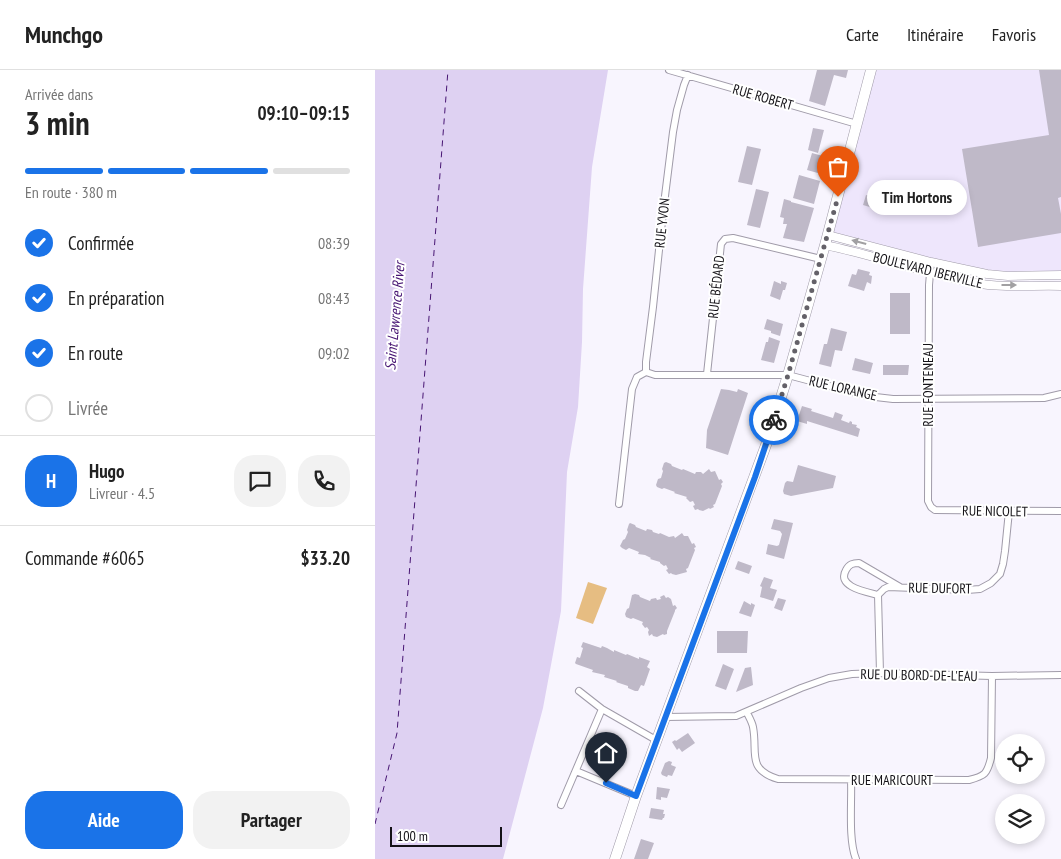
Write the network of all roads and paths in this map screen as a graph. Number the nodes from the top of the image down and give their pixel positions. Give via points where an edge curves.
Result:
1 (669, 70) edge
2 (871, 70) edge
3 (688, 75) junction
4 (857, 124) junction
5 (828, 234) junction
6 (825, 246) junction
7 (821, 259) junction
8 (931, 262) junction
9 (930, 272) junction
10 (1061, 275) edge
11 (1061, 286) edge
12 (646, 372) junction
13 (707, 374) junction
14 (788, 375) junction
15 (1061, 394) edge
16 (928, 399) junction
17 (619, 504) dead end
18 (931, 507) joint
19 (1009, 511) junction
20 (1061, 512) edge
21 (901, 588) junction
22 (878, 595) junction
23 (880, 673) junction
24 (992, 676) junction
25 (1061, 676) edge
26 (579, 691) dead end
27 (602, 709) junction
28 (747, 712) junction
29 (665, 717) junction
30 (656, 740) junction
31 (576, 771) junction
32 (851, 780) junction
33 (636, 796) junction
34 (561, 805) dead end
35 (615, 859) edge
36 (856, 859) edge

1 - 3 street, RUE ROBERT
2 - 4 main road
3 - 4 street, RUE ROBERT
3 - 12 street, RUE YVON via 672,138
4 - 5 main road
5 - 6 main road
8 -> 5 street, BOULEVARD IBERVILLE
6 - 7 main road
6 - 9 street, BOULEVARD IBERVILLE
7 - 13 street, RUE BÉDARD via 733,238 725,239 721,244
7 - 14 main road
8 - 9 street, RUE FONTENEAU
8 - 10 street, BOULEVARD IBERVILLE via 987,274
9 -> 11 street, BOULEVARD IBERVILLE via 986,284
9 - 16 street, RUE FONTENEAU
12 - 13 street, RUE LORANGE via 655,375
12 - 17 street via 637,378 632,389
13 - 14 street, RUE LORANGE
14 - 16 street, RUE LORANGE via 867,396
14 - 29 main road via 755,477
15 - 16 street, RUE LORANGE via 1044,398
16 - 18 street, RUE FONTENEAU via 928,501
18 - 19 street, RUE NICOLET via 935,510
19 - 20 street, RUE NICOLET
19 - 21 street, RUE DUFORT via 1003,564 1000,574 991,583 980,589 967,590
21 - 22 street, RUE DUFORT via 888,587
21 - 22 street, RUE DUFORT via 859,563 849,565 845,572 846,582
22 - 23 street
23 - 24 street, RUE DU BORD-DE-L'EAU
23 - 28 street, RUE DU BORD-DE-L'EAU via 829,678
24 - 25 street, RUE DU BORD-DE-L'EAU
24 - 32 street, RUE MARICOURT via 991,758 988,770 980,777 969,780
26 - 27 street
27 - 30 street
27 - 31 street
28 - 29 street, RUE DU BORD-DE-L'EAU via 736,716
28 - 32 street, RUE MARICOURT via 753,727 755,760 759,769 768,776 778,779
29 - 30 main road
30 - 33 main road
31 - 33 street
31 - 34 street
32 - 36 street via 853,853
33 - 35 main road

